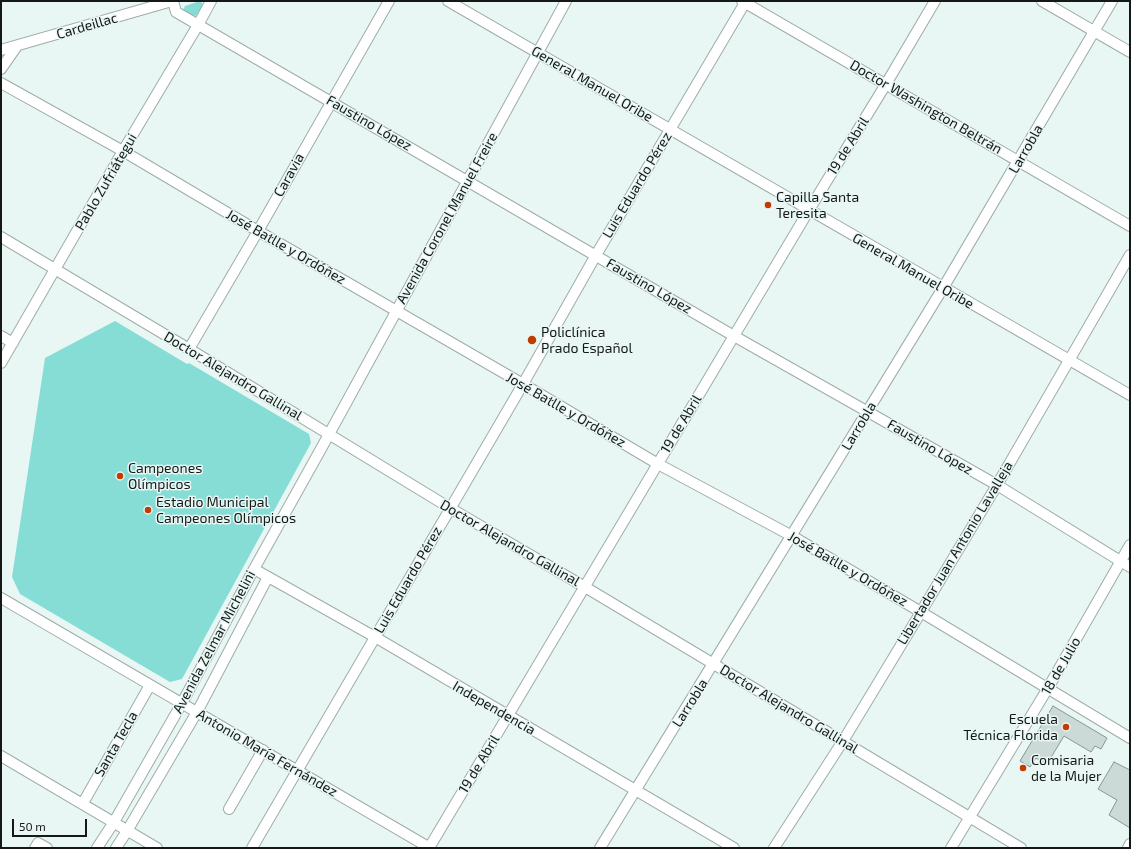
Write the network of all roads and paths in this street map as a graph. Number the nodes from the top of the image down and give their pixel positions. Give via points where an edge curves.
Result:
1 (173, 1) edge
2 (211, 1) edge
3 (389, 1) edge
4 (448, 1) edge
5 (566, 1) edge
6 (744, 1) edge
7 (935, 1) edge
8 (1042, 1) edge
9 (1112, 1) edge
10 (198, 25) junction
11 (1094, 32) junction
12 (17, 46) junction
13 (1, 50) edge
14 (1130, 52) edge
15 (538, 53) junction
16 (1, 69) edge
17 (1, 83) edge
18 (886, 84) junction
19 (331, 101) junction
20 (670, 129) junction
21 (123, 151) junction
22 (1019, 161) junction
23 (468, 181) junction
24 (809, 210) junction
25 (1130, 226) edge
26 (258, 232) junction
27 (1, 237) edge
28 (596, 255) junction
29 (1130, 255) edge
30 (55, 269) junction
31 (943, 288) junction
32 (396, 311) junction
33 (1, 336) edge
34 (734, 336) junction
35 (13, 343) junction
36 (188, 349) junction
37 (1068, 360) junction
38 (1, 363) edge
39 (523, 384) junction
40 (1130, 395) edge
41 (869, 412) junction
42 (329, 434) junction
43 (658, 464) junction
44 (996, 485) junction
45 (450, 508) junction
46 (792, 536) junction
47 (1130, 545) edge
48 (1121, 561) junction
49 (1130, 567) edge
50 (254, 569) junction
51 (268, 577) junction
52 (585, 587) junction
53 (2, 601) edge
54 (921, 612) junction
55 (375, 637) junction
56 (714, 664) junction
57 (150, 685) junction
58 (1048, 688) junction
59 (182, 702) junction
60 (197, 712) junction
61 (507, 716) junction
62 (1130, 738) edge
63 (843, 741) junction
64 (263, 750) junction
65 (1, 756) edge
66 (298, 771) junction
67 (636, 790) junction
68 (83, 803) junction
69 (229, 809) dead end
70 (970, 818) junction
71 (114, 822) junction
72 (127, 831) junction
73 (1130, 844) edge
74 (35, 848) edge
75 (47, 848) edge
76 (97, 848) edge
77 (116, 848) edge
78 (157, 848) edge
79 (252, 848) edge
80 (429, 848) edge
81 (600, 848) edge
82 (734, 848) edge
83 (774, 848) edge
84 (951, 848) edge
85 (1021, 848) edge
86 (1128, 848) edge

1 - 10 street, Faustino López via 176,12
1 - 12 street, Cardeillac
2 - 10 street, Pablo Zufriátegui
3 - 19 street, Caravia
4 - 15 street, General Manuel Oribe
5 - 15 street, Avenida Coronel Manuel Freire
6 - 18 street, Doctor Washington Beltrán
6 - 20 street, Luis Eduardo Pérez
7 - 18 street, 19 de Abril
8 - 11 street
9 - 11 street, Larrobla
10 - 19 street, Faustino López
10 - 21 street, Pablo Zufriátegui
11 - 14 street
11 - 22 street, Larrobla
12 - 13 street, Cardeillac
12 - 16 street
15 - 20 street, General Manuel Oribe
15 - 23 street, Avenida Coronel Manuel Freire
17 - 21 street, José Batlle y Ordóñez
18 - 22 street, Doctor Washington Beltrán
18 - 24 street, 19 de Abril
19 - 23 street, Faustino López
19 - 26 street, Caravia
20 - 24 street, General Manuel Oribe
20 - 28 street, Luis Eduardo Pérez
21 - 26 street, José Batlle y Ordóñez
21 - 30 street, Pablo Zufriátegui
22 - 25 street, Doctor Washington Beltrán
22 - 31 street, Larrobla
23 - 28 street, Faustino López
23 - 32 street, Avenida Coronel Manuel Freire
24 - 31 street, General Manuel Oribe
24 - 34 street, 19 de Abril
26 - 32 street, José Batlle y Ordóñez
26 - 36 street, Caravia
27 - 30 street, Doctor Alejandro Gallinal
28 - 34 street, Faustino López
28 - 39 street, Luis Eduardo Pérez
29 - 37 street, Libertador Juan Antonio Lavalleja
30 - 35 street, Pablo Zufriátegui
30 - 36 street, Doctor Alejandro Gallinal
31 - 37 street, General Manuel Oribe
31 - 41 street, Larrobla
32 - 39 street, José Batlle y Ordóñez
32 - 42 street, Avenida Coronel Manuel Freire
33 - 35 street
34 - 41 street, Faustino López
34 - 43 street, 19 de Abril
35 - 38 street, Pablo Zufriátegui
36 - 42 street, Doctor Alejandro Gallinal
37 - 40 street, General Manuel Oribe
37 - 44 street, Libertador Juan Antonio Lavalleja
39 - 43 street, José Batlle y Ordóñez
39 - 45 street, Luis Eduardo Pérez
41 - 44 street, Faustino López
41 - 46 street, Larrobla
42 - 45 street, Doctor Alejandro Gallinal
42 - 50 street, Avenida Zelmar Michelini
43 - 46 street, José Batlle y Ordóñez
43 - 52 street, 19 de Abril
44 - 48 street, Faustino López
44 - 54 street, Libertador Juan Antonio Lavalleja
45 - 52 street, Doctor Alejandro Gallinal
45 - 55 street, Luis Eduardo Pérez
46 - 54 street, José Batlle y Ordóñez
46 - 56 street, Larrobla
47 - 48 street, 18 de Julio
48 - 49 street, Faustino López
48 - 58 street, 18 de Julio
50 - 51 street, Independencia
50 - 59 street, Avenida Zelmar Michelini
51 - 55 street, Independencia
51 - 60 street
52 - 56 street, Doctor Alejandro Gallinal
52 - 61 street, 19 de Abril
53 - 57 street, Antonio María Fernández
54 - 58 street, José Batlle y Ordóñez
54 - 63 street, Libertador Juan Antonio Lavalleja
55 - 61 street, Independencia
55 - 66 street, Luis Eduardo Pérez
56 - 63 street, Doctor Alejandro Gallinal
56 - 67 street, Larrobla
57 - 59 street, Antonio María Fernández
57 - 68 street, Santa Tecla
58 - 62 street, José Batlle y Ordóñez
58 - 70 street, 18 de Julio
59 - 60 street, Antonio María Fernández
59 - 71 street, Avenida Zelmar Michelini
60 - 64 street, Antonio María Fernández
60 - 72 street
61 - 67 street, Independencia
61 - 80 street, 19 de Abril
63 - 70 street, Doctor Alejandro Gallinal
63 - 83 street, Libertador Juan Antonio Lavalleja
64 - 66 street, Antonio María Fernández
64 - 69 street
65 - 68 street
66 - 79 street, Luis Eduardo Pérez
66 - 80 street, Antonio María Fernández
67 - 81 street, Larrobla
67 - 82 street, Independencia
68 - 71 street
70 - 84 street, 18 de Julio
70 - 85 street, Doctor Alejandro Gallinal
71 - 72 street
71 - 76 street, Avenida Zelmar Michelini
72 - 77 street
72 - 78 street
73 - 86 street
74 - 75 street via 38,843

